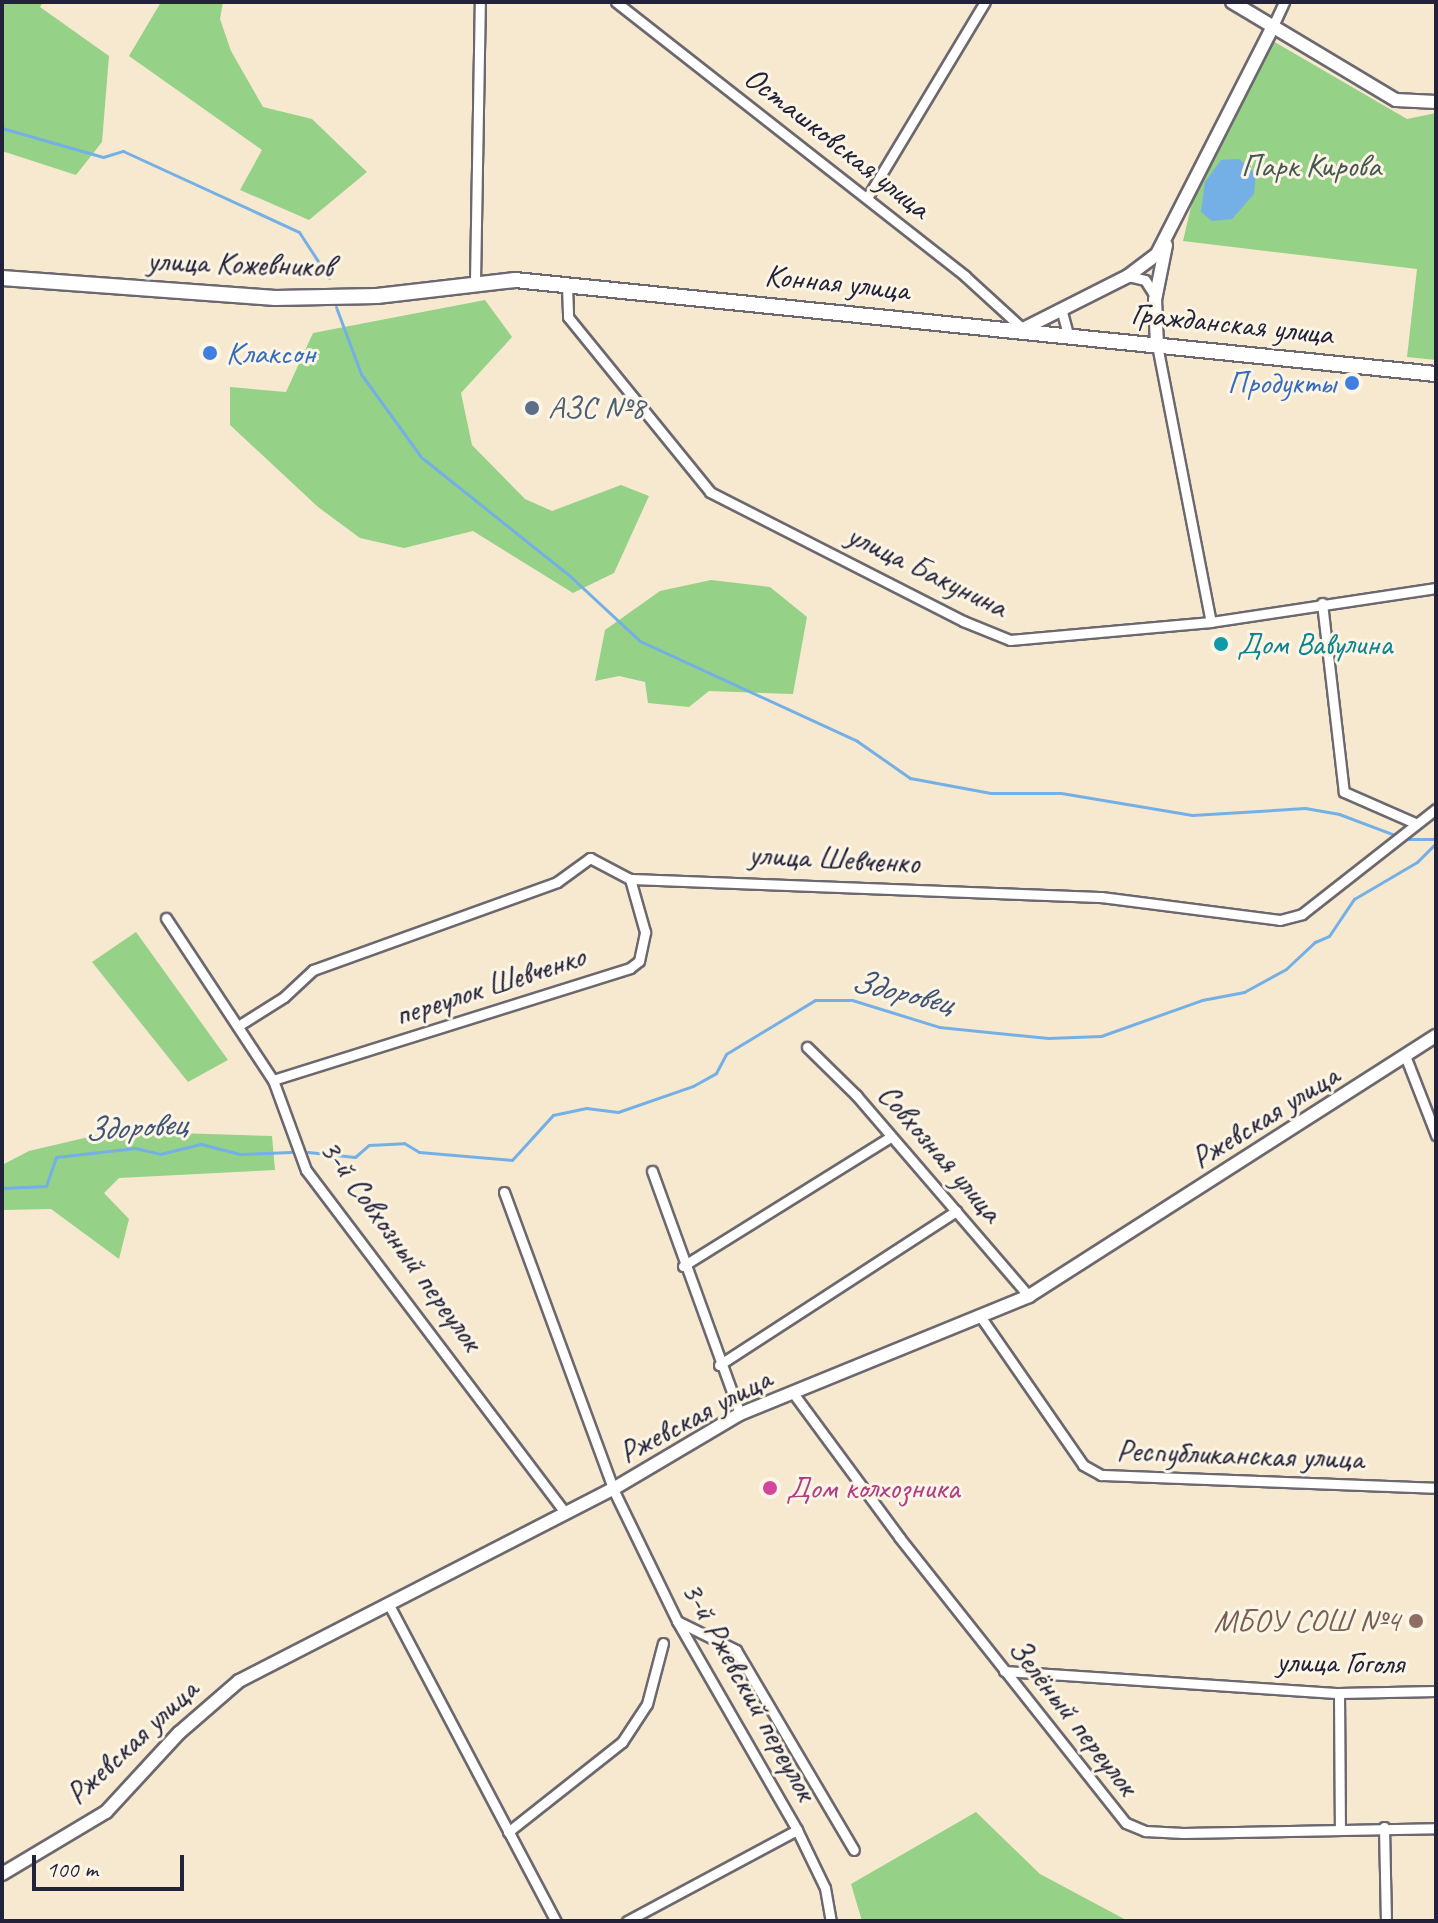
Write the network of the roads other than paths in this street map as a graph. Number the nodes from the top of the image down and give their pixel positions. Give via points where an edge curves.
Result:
1 (480, 2) edge
2 (616, 2) edge
3 (985, 2) edge
4 (1232, 2) edge
5 (1284, 2) edge
6 (1272, 28) junction
7 (1436, 102) edge
8 (867, 198) junction
9 (1167, 240) junction
10 (1128, 276) junction
11 (2, 278) edge
12 (475, 281) junction
13 (567, 285) junction
14 (1155, 300) junction
15 (1062, 312) junction
16 (1023, 329) junction
17 (1068, 334) junction
18 (1157, 345) junction
19 (1436, 374) edge
20 (1436, 588) edge
21 (1322, 603) junction
22 (1211, 622) junction
23 (1436, 809) edge
24 (1415, 823) junction
25 (630, 879) junction
26 (166, 918) dead end
27 (238, 1026) junction
28 (1436, 1036) edge
29 (807, 1047) dead end
30 (1406, 1058) junction
31 (273, 1080) junction
32 (1436, 1135) edge
33 (890, 1137) junction
34 (652, 1171) dead end
35 (504, 1192) dead end
36 (956, 1211) junction
37 (683, 1266) junction
38 (1029, 1296) junction
39 (980, 1316) junction
40 (719, 1365) junction
41 (793, 1393) junction
42 (740, 1414) junction
43 (1436, 1488) edge
44 (613, 1489) junction
45 (564, 1511) junction
46 (388, 1603) junction
47 (677, 1621) junction
48 (663, 1643) dead end
49 (1004, 1671) junction
50 (1436, 1691) edge
51 (1339, 1693) junction
52 (1384, 1827) junction
53 (1340, 1828) junction
54 (1436, 1828) edge
55 (797, 1830) junction
56 (508, 1832) junction
57 (854, 1850) dead end
58 (2, 1874) edge
59 (556, 1921) edge
60 (627, 1921) edge
61 (831, 1921) edge
62 (1386, 1921) edge

1 - 12 street
2 - 8 street, Осташковская улица
3 - 8 street
4 - 6 main road
5 - 6 street
6 - 7 main road via 1396,100
6 - 9 main road, Конная улица
8 - 16 street, Осташковская улица
9 - 10 main road, Конная улица
9 - 14 main road, Конная улица
10 - 14 street via 1149,284
10 - 15 main road, Конная улица
11 - 12 main road, улица Кожевников via 275,298 377,296
12 - 13 main road, Конная улица
13 - 16 main road, Конная улица
13 - 22 street, улица Бакунина via 568,317 710,492 1010,640
14 - 18 main road, Конная улица
15 - 16 main road, Конная улица
15 - 17 street
16 - 17 main road, Гражданская улица
17 - 18 main road, Гражданская улица
18 - 19 main road, Гражданская улица
18 - 22 street
20 - 21 street, улица Бакунина
21 - 22 street, улица Бакунина
21 - 24 street via 1344,792
23 - 24 street, улица Шевченко
24 - 25 street, улица Шевченко via 1391,848 1302,914 1280,920 1101,897
25 - 27 street, улица Шевченко via 590,858 557,882 313,970 284,997
25 - 31 street, переулок Шевченко via 645,932 639,961 630,968
26 - 27 street, 3-й Совхозный переулок
27 - 31 street, 3-й Совхозный переулок
28 - 30 main road, Ржевская улица
29 - 33 street, Совхозная улица
30 - 32 street
30 - 38 main road, Ржевская улица
31 - 45 street, 3-й Совхозный переулок via 306,1170
33 - 36 street, Совхозная улица
33 - 37 street
34 - 37 street
35 - 44 street
36 - 38 street, Совхозная улица
36 - 40 street
37 - 40 street
38 - 39 main road, Ржевская улица
39 - 41 main road, Ржевская улица
39 - 43 street, Республиканская улица via 1083,1465 1101,1475
40 - 42 street
41 - 42 main road, Ржевская улица
41 - 49 street, Зелёный переулок
42 - 44 main road, Ржевская улица
44 - 45 main road, Ржевская улица
44 - 47 street, 3-й Ржевский переулок
45 - 46 main road, Ржевская улица
46 - 56 street
46 - 58 main road, Ржевская улица via 218,1696 106,1812
47 - 55 street, 3-й Ржевский переулок
47 - 57 street via 736,1650
48 - 56 street via 647,1704 622,1742
49 - 51 street, улица Гоголя
49 - 53 street, Зелёный переулок via 1117,1817 1135,1828 1183,1833
50 - 51 street, улица Гоголя
51 - 53 street
52 - 53 street, Зелёный переулок
52 - 54 street, Зелёный переулок
52 - 62 street
55 - 60 street
55 - 61 street, 3-й Ржевский переулок via 825,1888
56 - 59 street

